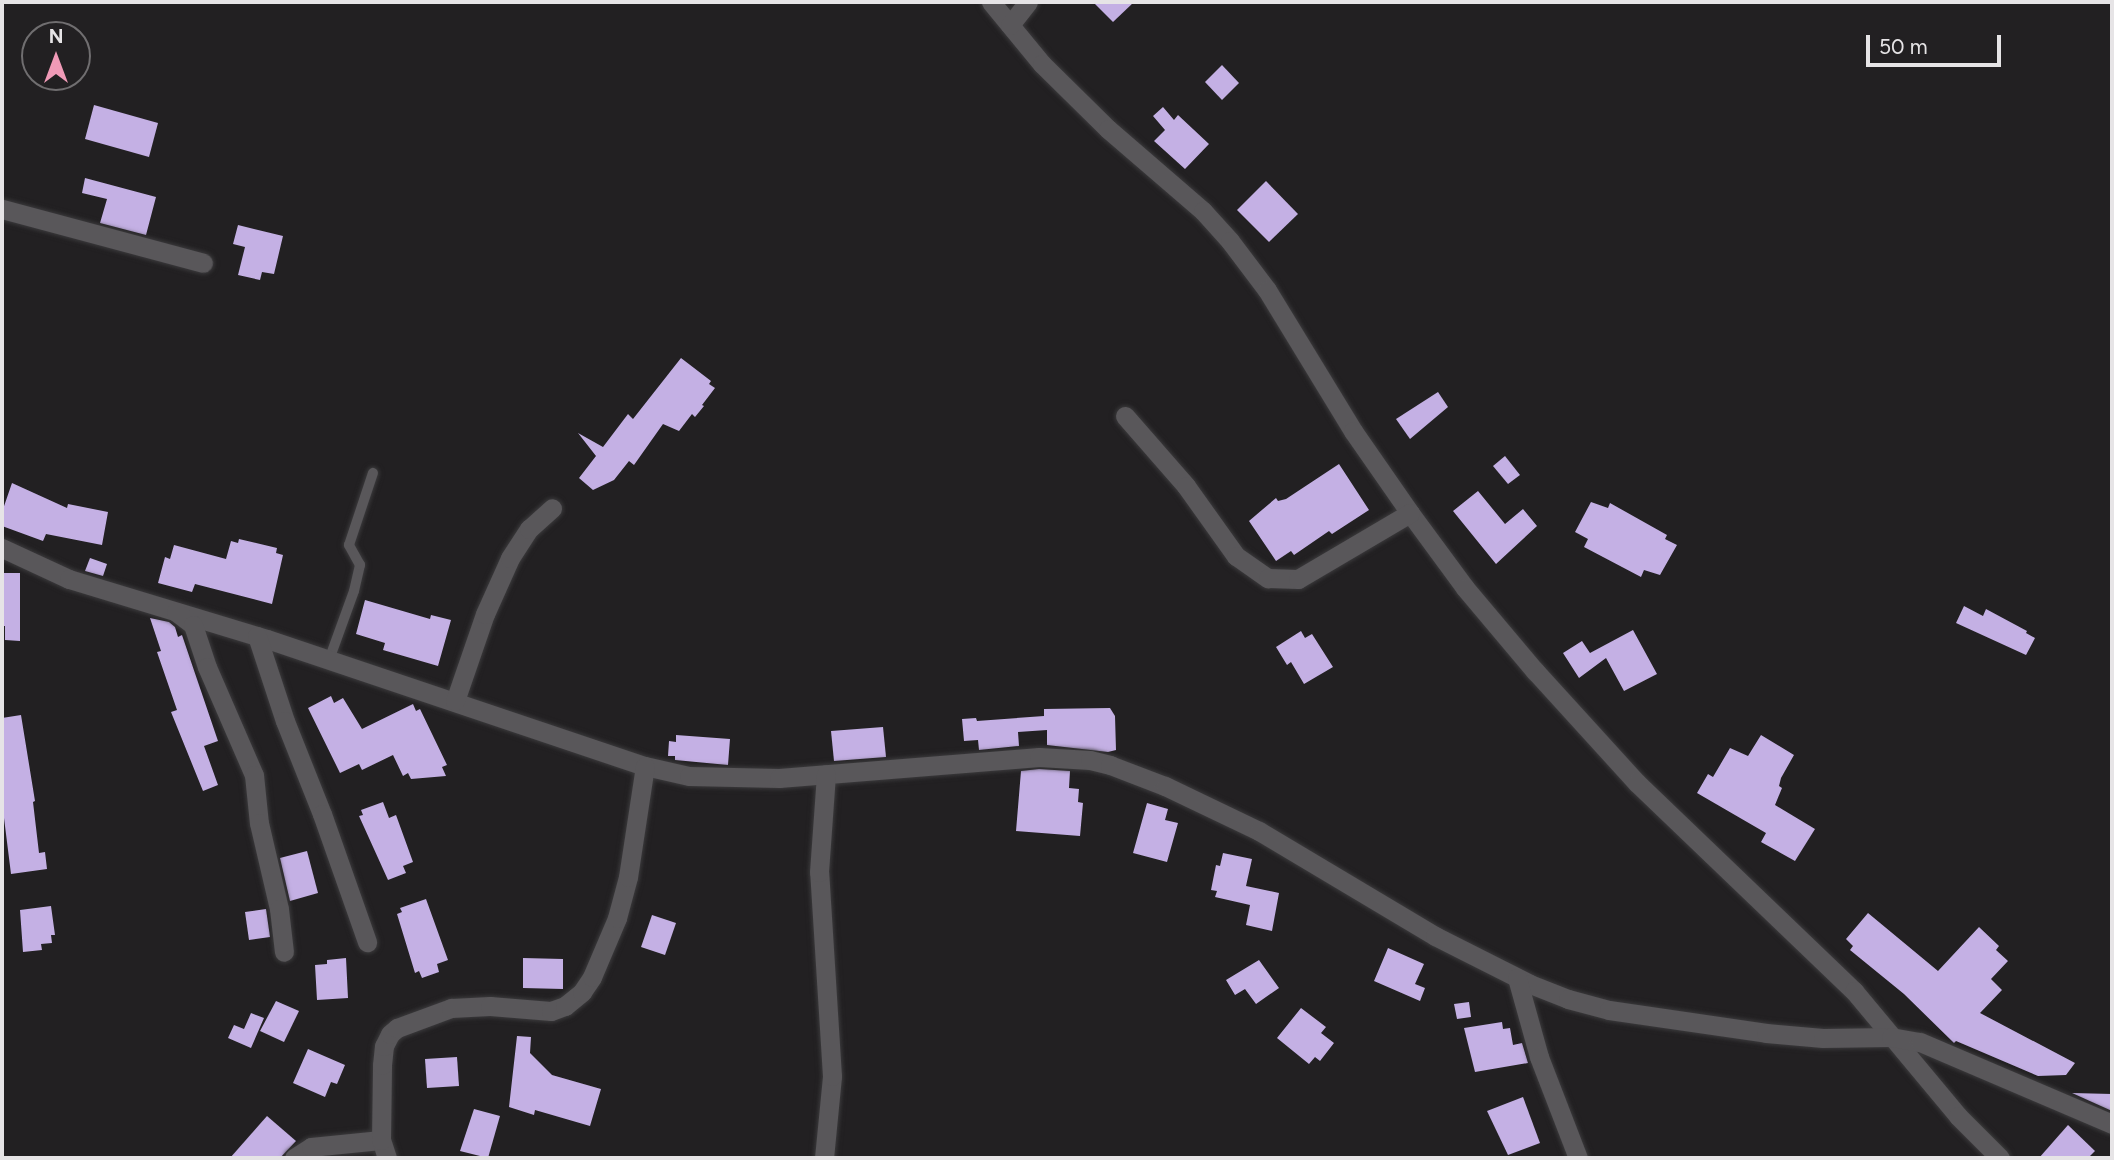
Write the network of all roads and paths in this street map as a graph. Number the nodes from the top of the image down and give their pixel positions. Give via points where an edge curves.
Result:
1 (991, 2) edge
2 (1028, 2) edge
3 (1010, 25) junction
4 (2, 209) edge
5 (203, 263) dead end
6 (1125, 416) dead end
7 (373, 473) dead end
8 (552, 508) dead end
9 (1410, 513) junction
10 (2, 548) edge
11 (169, 608) junction
12 (257, 636) junction
13 (329, 661) junction
14 (455, 701) junction
15 (645, 766) junction
16 (827, 774) junction
17 (367, 942) dead end
18 (284, 952) dead end
19 (1517, 978) junction
20 (1891, 1037) junction
21 (2112, 1124) edge
22 (384, 1149) edge
23 (293, 1158) edge
24 (824, 1158) edge
25 (1578, 1158) edge
26 (2000, 1158) edge

1 - 3 street
2 - 3 street
3 - 9 street via 1070,92 1203,211 1237,249
4 - 5 street
6 - 9 street via 1186,486 1236,555 1268,578 1298,579
7 - 13 lane via 349,545 359,565 354,591
8 - 14 street via 529,529 510,558
9 - 20 street via 1483,609 1619,762 1854,991
10 - 11 street via 69,579
11 - 12 street
11 - 18 street via 193,625 254,775
12 - 13 street
12 - 17 street
13 - 14 street
14 - 15 street
15 - 16 street via 729,779
15 - 22 street via 617,918 582,992 551,1011 451,1008 397,1028 384,1046
16 - 19 street via 1039,757 1110,765 1259,831 1424,930
16 - 24 street via 819,872 832,1076
19 - 20 street via 1609,1010 1766,1033
19 - 25 street via 1539,1057
20 - 21 street via 1938,1047
20 - 26 street
22 - 23 street via 311,1147

